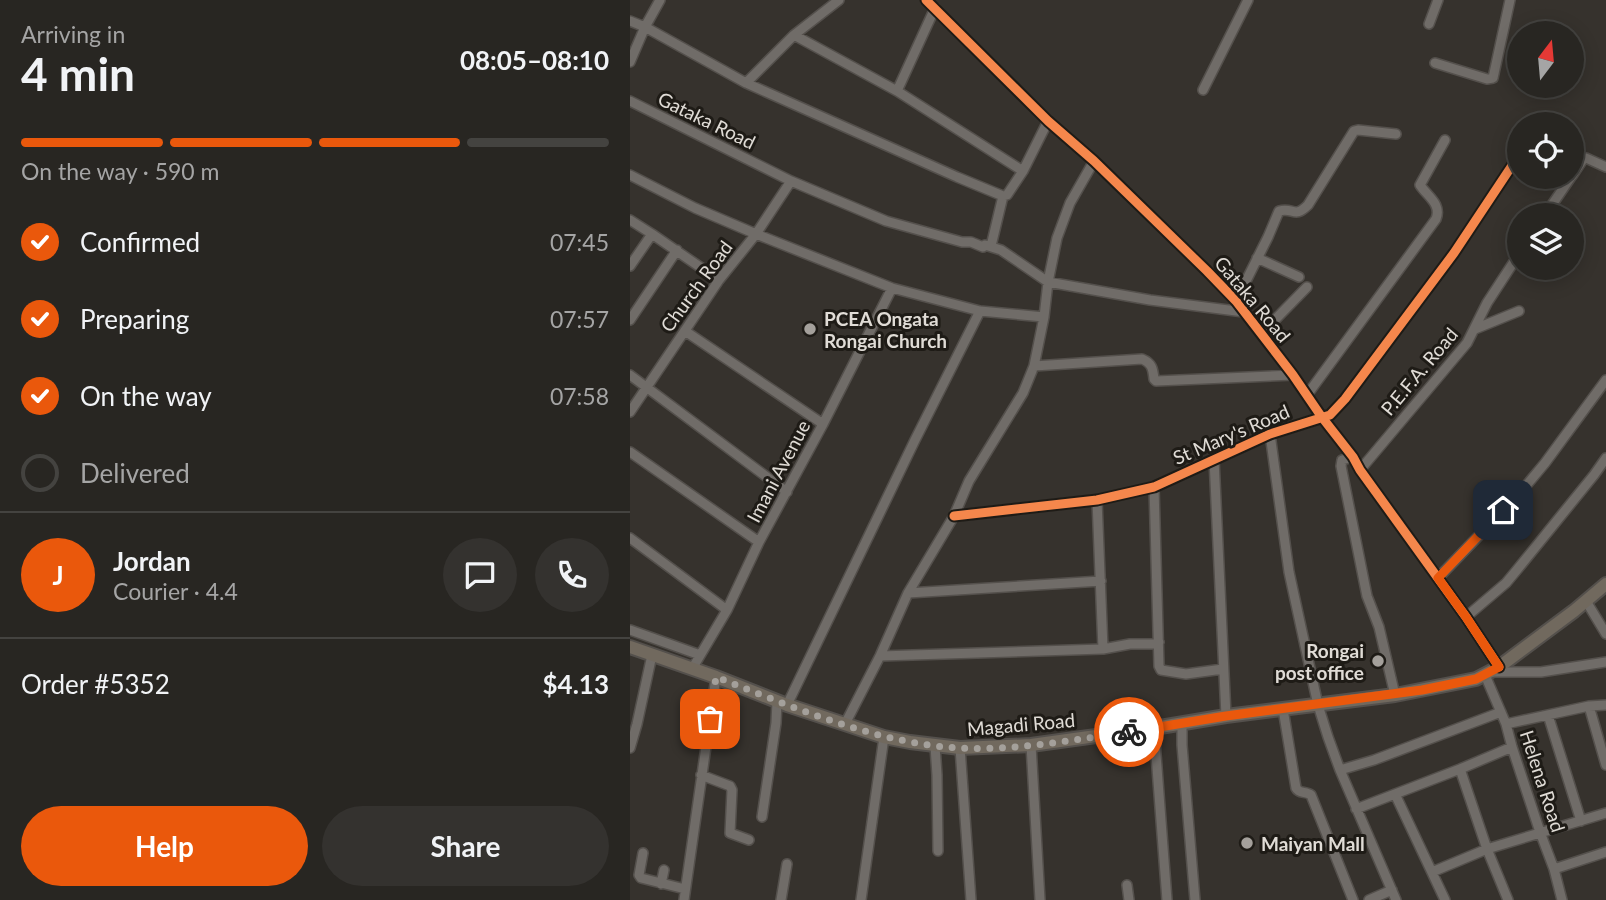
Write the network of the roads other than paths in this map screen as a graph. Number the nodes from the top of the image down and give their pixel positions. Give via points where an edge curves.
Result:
1 (660, 0) edge
2 (839, 0) edge
3 (926, 0) edge
4 (1248, 0) edge
5 (1438, 0) edge
6 (1510, 0) edge
7 (935, 8) junction
8 (630, 21) edge
9 (1429, 24) dead end
10 (645, 27) junction
11 (794, 35) junction
12 (630, 62) edge
13 (1435, 62) dead end
14 (746, 83) junction
15 (1203, 90) dead end
16 (897, 91) junction
17 (630, 101) edge
18 (1048, 121) junction
19 (1396, 134) dead end
20 (1445, 140) dead end
21 (1584, 158) edge
22 (1094, 161) junction
23 (1606, 167) edge
24 (1023, 171) junction
25 (1507, 173) edge
26 (630, 175) edge
27 (791, 181) junction
28 (1003, 196) junction
29 (630, 220) edge
30 (652, 234) junction
31 (756, 234) junction
32 (991, 246) junction
33 (677, 250) junction
34 (1257, 258) junction
35 (630, 266) edge
36 (1507, 272) edge
37 (1299, 277) dead end
38 (719, 280) junction
39 (1048, 282) junction
40 (1307, 287) dead end
41 (892, 288) junction
42 (1236, 301) junction
43 (980, 311) junction
44 (1244, 312) junction
45 (1519, 312) dead end
46 (1044, 317) junction
47 (630, 320) edge
48 (1475, 329) junction
49 (685, 331) junction
50 (1261, 334) junction
51 (1034, 366) junction
52 (630, 375) edge
53 (1293, 375) junction
54 (1606, 380) edge
55 (646, 387) junction
56 (1307, 395) junction
57 (630, 412) edge
58 (1321, 416) junction
59 (823, 424) junction
60 (1270, 434) junction
61 (630, 452) edge
62 (1353, 457) junction
63 (1606, 458) edge
64 (1214, 459) junction
65 (1360, 470) junction
66 (1154, 487) junction
67 (787, 492) junction
68 (1097, 500) junction
69 (954, 516) junction
70 (630, 538) edge
71 (759, 542) junction
72 (1438, 578) junction
73 (1101, 582) junction
74 (1606, 584) edge
75 (908, 593) junction
76 (1586, 601) junction
77 (727, 610) junction
78 (1466, 617) junction
79 (635, 632) edge
80 (1606, 634) edge
81 (1159, 642) junction
82 (632, 648) edge
83 (1103, 649) junction
84 (652, 655) junction
85 (700, 655) junction
86 (880, 656) junction
87 (1606, 662) edge
88 (692, 669) junction
89 (1223, 669) junction
90 (1492, 671) junction
91 (716, 677) junction
92 (1395, 695) junction
93 (782, 703) junction
94 (1318, 705) junction
95 (1606, 705) edge
96 (1589, 706) junction
97 (1283, 709) junction
98 (1501, 712) junction
99 (1548, 715) junction
100 (1226, 716) junction
101 (1182, 723) junction
102 (845, 724) junction
103 (1506, 724) junction
104 (1154, 728) junction
105 (884, 737) junction
106 (1031, 745) junction
107 (935, 746) junction
108 (1512, 747) junction
109 (630, 748) edge
110 (960, 748) junction
111 (1606, 765) edge
112 (1460, 769) junction
113 (1340, 770) junction
114 (701, 775) junction
115 (1395, 794) junction
116 (1356, 808) junction
117 (1606, 813) edge
118 (762, 817) dead end
119 (1581, 821) junction
120 (1540, 832) junction
121 (749, 840) dead end
122 (1488, 849) junction
123 (938, 851) dead end
124 (1606, 852) edge
125 (643, 853) dead end
126 (787, 864) dead end
127 (1554, 869) junction
128 (664, 870) dead end
129 (1432, 872) junction
130 (661, 884) junction
131 (1127, 885) dead end
132 (685, 889) junction
133 (1392, 890) junction
134 (684, 900) edge
135 (781, 900) edge
136 (862, 900) edge
137 (971, 900) edge
138 (1040, 900) edge
139 (1129, 900) edge
140 (1167, 900) edge
141 (1195, 900) edge
142 (1353, 900) edge
143 (1369, 900) edge
144 (1396, 900) edge
145 (1445, 900) edge
146 (1508, 900) edge
147 (1562, 900) edge

1 - 10 street
2 - 11 street
3 - 7 street, Gataka Road
4 - 15 street
5 - 9 street
6 - 13 street via 1493,78
7 - 16 street
7 - 18 street, Gataka Road
8 - 10 street
10 - 12 street
10 - 14 street
11 - 14 street
11 - 16 street
14 - 28 street
16 - 24 street
17 - 27 street, Gataka Road
18 - 22 street, Gataka Road
18 - 24 street
19 - 34 street via 1353,131 1308,205 1301,211 1279,211
20 - 56 street via 1420,185 1437,208 1436,219
21 - 23 street
22 - 39 street via 1070,203
22 - 42 street, Gataka Road
24 - 28 street
25 - 58 street, St Mary's Road via 1345,399 1330,415
26 - 31 street
27 - 31 street, Church Road
27 - 32 street, Gataka Road via 886,221
28 - 32 street
29 - 30 street
30 - 33 street
30 - 35 street
31 - 38 street, Church Road
31 - 41 street
32 - 39 street, Gataka Road
33 - 38 street
33 - 47 street
34 - 37 street
34 - 42 street
36 - 48 street, P.E.F.A. Road
38 - 49 street, Church Road
39 - 44 street, Gataka Road
39 - 46 street
40 - 50 street
41 - 43 street
41 - 59 street, Imani Avenue
42 - 44 street, Gataka Road
43 - 46 street
43 - 93 street
44 - 50 street, Gataka Road
45 - 48 street
46 - 51 street
48 - 65 street, P.E.F.A. Road
49 - 55 street, Church Road
49 - 59 street
50 - 53 street, Gataka Road
51 - 53 street via 1142,359 1152,366 1156,381
51 - 69 street
52 - 55 street
53 - 56 street, Gataka Road
54 - 72 street via 1520,493
55 - 57 street, Church Road
55 - 67 street
56 - 58 street, Gataka Road
58 - 60 street, St Mary's Road
58 - 62 street, Gataka Road
59 - 67 street, Imani Avenue
60 - 64 street, St Mary's Road
60 - 94 street via 1289,572
61 - 71 street
62 - 65 street, Gataka Road
62 - 92 street via 1342,460 1341,466 1367,596
63 - 78 street via 1511,577
64 - 66 street, St Mary's Road
64 - 89 street
65 - 72 street, Gataka Road
66 - 68 street, St Mary's Road
66 - 81 street
67 - 71 street, Imani Avenue
68 - 69 street, St Mary's Road
68 - 73 street
69 - 75 street
70 - 77 street
71 - 77 street, Imani Avenue
72 - 78 street, Gataka Road
73 - 75 street
73 - 83 street
74 - 76 highway, Magadi Road
75 - 86 street
76 - 80 street
76 - 90 highway, Magadi Road
77 - 85 street, Imani Avenue
78 - 90 street, Gataka Road
79 - 82 street
79 - 85 street
81 - 83 street
81 - 89 street via 1161,670 1186,674
82 - 84 highway, Magadi Road
83 - 86 street
84 - 88 highway, Magadi Road
84 - 109 street
85 - 88 street, Imani Avenue
86 - 102 street
87 - 90 street via 1541,672
88 - 91 highway, Magadi Road
89 - 100 street
90 - 92 highway, Magadi Road via 1459,684
90 - 98 street, Helena Road
91 - 93 highway, Magadi Road
91 - 114 street
92 - 94 highway, Magadi Road
93 - 102 highway, Magadi Road
93 - 118 street
94 - 97 highway, Magadi Road
94 - 113 street
95 - 96 street
96 - 99 street
96 - 111 street
97 - 100 highway, Magadi Road
97 - 142 street via 1296,788 1311,795
98 - 103 street, Helena Road
98 - 113 street
99 - 103 street
99 - 119 street
100 - 101 highway, Magadi Road
101 - 104 highway, Magadi Road
101 - 141 street
102 - 105 highway, Magadi Road
103 - 108 street, Helena Road
104 - 106 highway, Magadi Road
104 - 140 street
105 - 107 highway, Magadi Road
105 - 136 street
106 - 110 highway, Magadi Road
106 - 138 street
107 - 110 highway, Magadi Road
107 - 123 street
108 - 112 street
108 - 120 street, Helena Road
110 - 137 street
112 - 115 street
112 - 122 street
113 - 116 street
114 - 121 street via 730,786 730,833
114 - 132 street
115 - 116 street
115 - 129 street
116 - 133 street
117 - 119 street
119 - 120 street
120 - 122 street
120 - 127 street, Helena Road
122 - 129 street
122 - 146 street
124 - 127 street
125 - 130 street via 639,877
126 - 135 street
127 - 147 street, Helena Road
128 - 130 street
129 - 145 street
130 - 132 street
131 - 139 street
132 - 134 street
133 - 143 street
133 - 144 street

